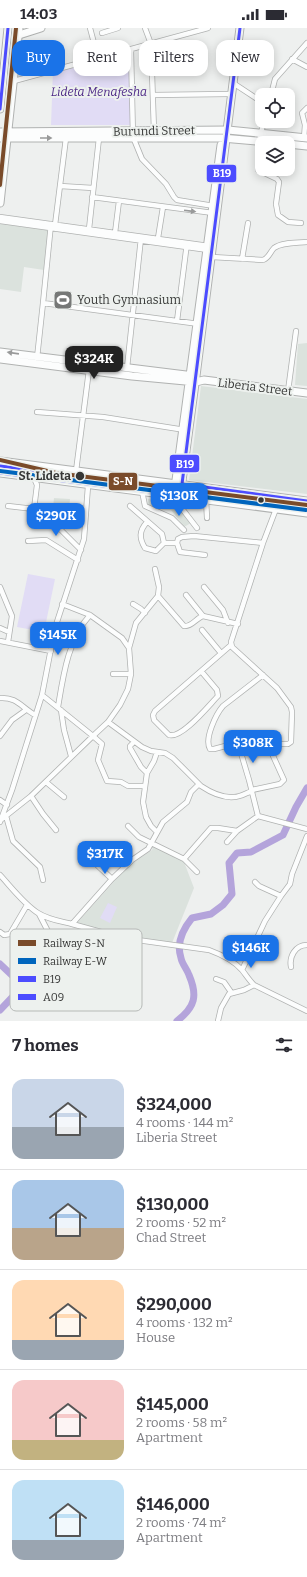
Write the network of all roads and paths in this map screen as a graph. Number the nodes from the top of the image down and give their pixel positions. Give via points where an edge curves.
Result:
1 (8, 28) edge
2 (41, 28) edge
3 (90, 28) edge
4 (118, 28) edge
5 (145, 28) edge
6 (208, 28) edge
7 (235, 28) edge
8 (240, 28) edge
9 (20, 30) edge
10 (102, 33) dead end
11 (93, 40) edge
12 (150, 40) edge
13 (165, 40) edge
14 (307, 43) edge
15 (139, 48) edge
16 (131, 50) joint
17 (3, 59) edge
18 (292, 59) junction
19 (73, 65) edge
20 (307, 67) edge
21 (152, 76) edge
22 (14, 82) junction
23 (233, 83) junction
24 (273, 88) edge
25 (228, 94) junction
26 (153, 95) junction
27 (255, 97) edge
28 (0, 100) edge
29 (307, 108) edge
30 (0, 109) edge
31 (262, 128) edge
32 (225, 130) junction
33 (154, 131) junction
34 (0, 132) edge
35 (261, 133) junction
36 (133, 134) junction
37 (5, 136) edge
38 (260, 136) edge
39 (66, 138) junction
40 (99, 138) junction
41 (305, 138) edge
42 (224, 139) junction
43 (255, 141) edge
44 (295, 145) edge
45 (307, 146) edge
46 (271, 176) edge
47 (60, 186) junction
48 (93, 188) junction
49 (92, 197) junction
50 (119, 201) junction
51 (0, 203) edge
52 (162, 207) junction
53 (215, 210) junction
54 (0, 217) edge
55 (0, 221) edge
56 (248, 223) dead end
57 (300, 223) dead end
58 (52, 226) junction
59 (88, 229) junction
60 (115, 233) junction
61 (141, 238) junction
62 (158, 238) junction
63 (307, 242) edge
64 (187, 244) junction
65 (210, 250) junction
66 (242, 259) junction
67 (43, 303) junction
68 (133, 315) junction
69 (177, 321) junction
70 (200, 324) junction
71 (296, 331) dead end
72 (0, 352) edge
73 (0, 359) edge
74 (36, 360) junction
75 (127, 368) junction
76 (103, 369) junction
77 (88, 370) junction
78 (193, 379) junction
79 (288, 391) junction
80 (307, 393) edge
81 (37, 412) dead end
82 (83, 415) junction
83 (186, 430) junction
84 (0, 461) edge
85 (76, 471) junction
86 (0, 473) edge
87 (89, 473) junction
88 (34, 478) junction
89 (179, 484) junction
90 (88, 485) junction
91 (142, 491) junction
92 (177, 496) junction
93 (278, 498) junction
94 (206, 499) junction
95 (307, 501) edge
96 (8, 506) dead end
97 (130, 506) dead end
98 (276, 509) junction
99 (307, 513) edge
100 (207, 518) dead end
101 (147, 522) junction
102 (197, 528) dead end
103 (60, 529) dead end
104 (184, 530) dead end
105 (28, 541) dead end
106 (164, 543) junction
107 (177, 543) junction
108 (263, 543) junction
109 (80, 550) junction
110 (205, 554) dead end
111 (78, 560) junction
112 (155, 569) dead end
113 (0, 587) edge
114 (204, 587) dead end
115 (186, 594) dead end
116 (158, 596) junction
117 (62, 604) junction
118 (133, 604) dead end
119 (145, 613) junction
120 (90, 615) junction
121 (203, 616) junction
122 (228, 623) junction
123 (238, 624) junction
124 (0, 628) edge
125 (202, 630) dead end
126 (9, 632) junction
127 (0, 641) edge
128 (8, 642) junction
129 (231, 645) junction
130 (129, 648) junction
131 (51, 651) junction
132 (221, 653) junction
133 (201, 671) junction
134 (113, 674) dead end
135 (131, 674) junction
136 (262, 675) junction
137 (42, 695) junction
138 (0, 698) edge
139 (60, 709) junction
140 (26, 710) junction
141 (35, 715) junction
142 (108, 722) junction
143 (0, 736) edge
144 (93, 736) junction
145 (134, 742) junction
146 (238, 743) junction
147 (270, 746) junction
148 (157, 752) junction
149 (71, 756) junction
150 (147, 773) junction
151 (46, 782) junction
152 (199, 784) junction
153 (144, 786) junction
154 (252, 791) junction
155 (31, 796) junction
156 (64, 797) dead end
157 (0, 800) edge
158 (7, 805) junction
159 (6, 816) junction
160 (258, 816) junction
161 (0, 821) edge
162 (128, 826) dead end
163 (307, 829) edge
164 (56, 830) dead end
165 (237, 831) junction
166 (157, 832) junction
167 (307, 836) edge
168 (227, 842) dead end
169 (151, 843) junction
170 (105, 853) dead end
171 (184, 859) junction
172 (197, 872) dead end
173 (0, 875) edge
174 (112, 879) junction
175 (43, 880) dead end
176 (255, 882) dead end
177 (281, 896) junction
178 (28, 905) junction
179 (39, 914) junction
180 (72, 924) junction
181 (13, 929) edge
182 (47, 929) edge
183 (90, 929) edge
184 (0, 932) edge
185 (10, 934) edge
186 (142, 941) edge
187 (307, 944) edge
188 (291, 968) dead end
189 (242, 970) junction
190 (216, 979) dead end
191 (254, 984) junction
192 (231, 992) junction
193 (307, 1011) edge
194 (218, 1021) edge

1 - 17 main road
2 - 9 main road
3 - 11 street
4 - 10 street
5 - 12 street
6 - 13 street
7 - 25 main road
8 - 23 main road
9 - 22 main road
14 - 18 street
15 - 16 street
16 - 36 street
17 - 28 main road
18 - 20 street
18 - 24 street via 275,79
19 - 22 street
21 - 26 street
22 - 37 main road
23 - 27 street
23 - 32 main road
25 - 26 street
25 - 32 main road
26 - 33 street
28 - 30 main road
29 - 41 street via 302,113
31 - 35 street
32 - 33 main road, Burundi Street
32 - 35 main road, Burundi Street
32 - 42 main road
33 - 36 main road, Burundi Street
34 - 37 main road, Burundi Street
35 - 38 street
35 - 41 main road, Burundi Street
36 - 37 main road, Burundi Street
36 - 40 main road, Burundi Street
36 - 42 main road, Burundi Street
36 - 53 street via 142,159 166,184 177,200
37 -> 39 main road, Burundi Street
37 - 51 main road
39 - 40 main road, Burundi Street
39 - 47 street
40 - 48 street
42 - 43 main road, Burundi Street
42 - 53 main road
44 - 45 main road
46 - 57 street via 279,182 276,204 278,214 288,222
47 - 48 street
47 - 58 street
48 - 49 street
49 - 50 street
49 - 59 street
50 - 52 street
50 - 60 street
52 -> 53 street
52 - 62 street
53 - 65 main road
54 - 58 street
55 - 58 street
56 - 66 street
58 - 59 street
58 - 61 street
58 - 67 street
59 - 60 street
60 - 61 street
61 - 62 street
61 - 64 street
61 - 68 street
62 - 64 street
63 - 66 street via 280,245 267,259
64 - 65 street
64 - 69 street
65 - 66 street
65 - 70 main road
67 - 68 street
67 - 74 street
68 - 69 street
68 - 75 street
69 - 70 street
70 - 78 main road
71 - 79 street
74 -> 72 main road, Liberia Street
73 - 74 main road, Liberia Street
74 - 76 main road, Liberia Street
74 - 77 main road, Liberia Street
75 - 76 main road, Liberia Street
75 - 78 main road, Liberia Street
76 - 77 main road, Liberia Street
76 - 78 main road, Liberia Street
77 - 82 street
78 - 79 main road, Liberia Street
78 - 83 main road
79 - 80 main road, Liberia Street
81 - 82 street
82 - 83 street
82 - 85 street
83 - 89 main road
84 - 85 main road
85 - 87 main road
86 - 88 main road
87 - 89 main road
87 - 90 street
88 - 90 main road
88 - 96 street via 37,485 34,509
89 - 92 main road
89 - 93 main road
90 - 91 main road
90 - 109 street via 84,535
91 - 92 main road
91 - 104 street via 145,506 172,518
92 - 94 main road
92 - 102 street
93 - 95 main road
93 - 98 street
94 - 98 main road
94 - 100 street
97 - 101 street
98 - 99 main road
98 - 108 street
101 - 106 street via 162,534
101 - 106 street via 140,534 145,548 156,552
103 - 109 street
105 - 111 street via 46,540
106 - 107 street
107 - 108 street via 179,538 194,536
107 - 110 street via 180,552
108 - 123 street
109 - 111 street
111 - 117 street
112 - 116 street
113 - 126 street via 12,616
114 - 122 street via 223,610
115 - 121 street
116 - 119 street
116 - 121 street via 184,626 189,626
117 - 120 street
117 - 131 street
118 - 119 street
119 - 130 street via 134,626
120 - 130 street via 122,638
120 - 139 street via 83,623 72,648 62,685
121 - 122 street
122 - 123 street
123 - 129 street
124 - 126 street
125 - 132 street
126 - 128 street
127 - 128 street
128 - 131 street
129 - 132 street
129 - 136 street
130 - 135 street
131 - 137 street
132 - 133 street
133 - 133 street via 153,715 154,720 169,735 176,735 190,726 218,696 217,690
134 - 135 street
135 - 142 street via 128,689
136 - 146 street via 223,706 215,718 209,748
136 - 147 street via 277,688 292,709 291,742
137 - 139 street
137 - 141 street
138 - 140 street via 14,699
139 - 144 street
139 - 149 street
140 - 141 street
140 - 143 street via 12,720
141 - 158 street
142 - 144 street
142 - 145 street
144 - 149 street
144 - 153 street via 102,744 98,760 107,781 121,782 128,786
145 - 148 street
145 - 150 street via 130,748
146 - 147 street via 250,741
146 - 154 street
147 - 154 street via 284,780 280,784
148 - 150 street
148 - 152 street via 173,758
149 - 151 street
150 - 153 street
151 - 155 street
151 - 156 street
152 - 154 street via 228,797 238,797
152 - 166 street via 187,802 165,820
153 - 166 street via 144,810 151,826
154 - 160 street
155 - 159 street
155 - 164 street
157 - 158 street
158 - 161 street
159 - 161 street
159 - 175 street via 13,841 40,867
160 - 163 street
160 - 165 street
162 - 169 street via 139,837
165 - 168 street
165 - 171 street via 211,828
166 - 169 street
167 - 177 street via 290,884
169 - 171 street
169 - 174 street via 148,849
170 - 174 street via 96,864
171 - 172 street
173 - 178 street
174 - 180 street
176 - 177 street
177 - 189 street via 265,921
178 - 179 street
178 - 181 street
179 - 180 street
179 - 182 street
180 - 183 street
184 - 185 street via 4,935
186 - 189 street via 217,953
187 - 188 street via 294,952 291,957
189 - 191 street
190 - 192 street via 224,982
191 - 192 street via 241,991
191 - 193 street
192 - 194 street via 221,1008

